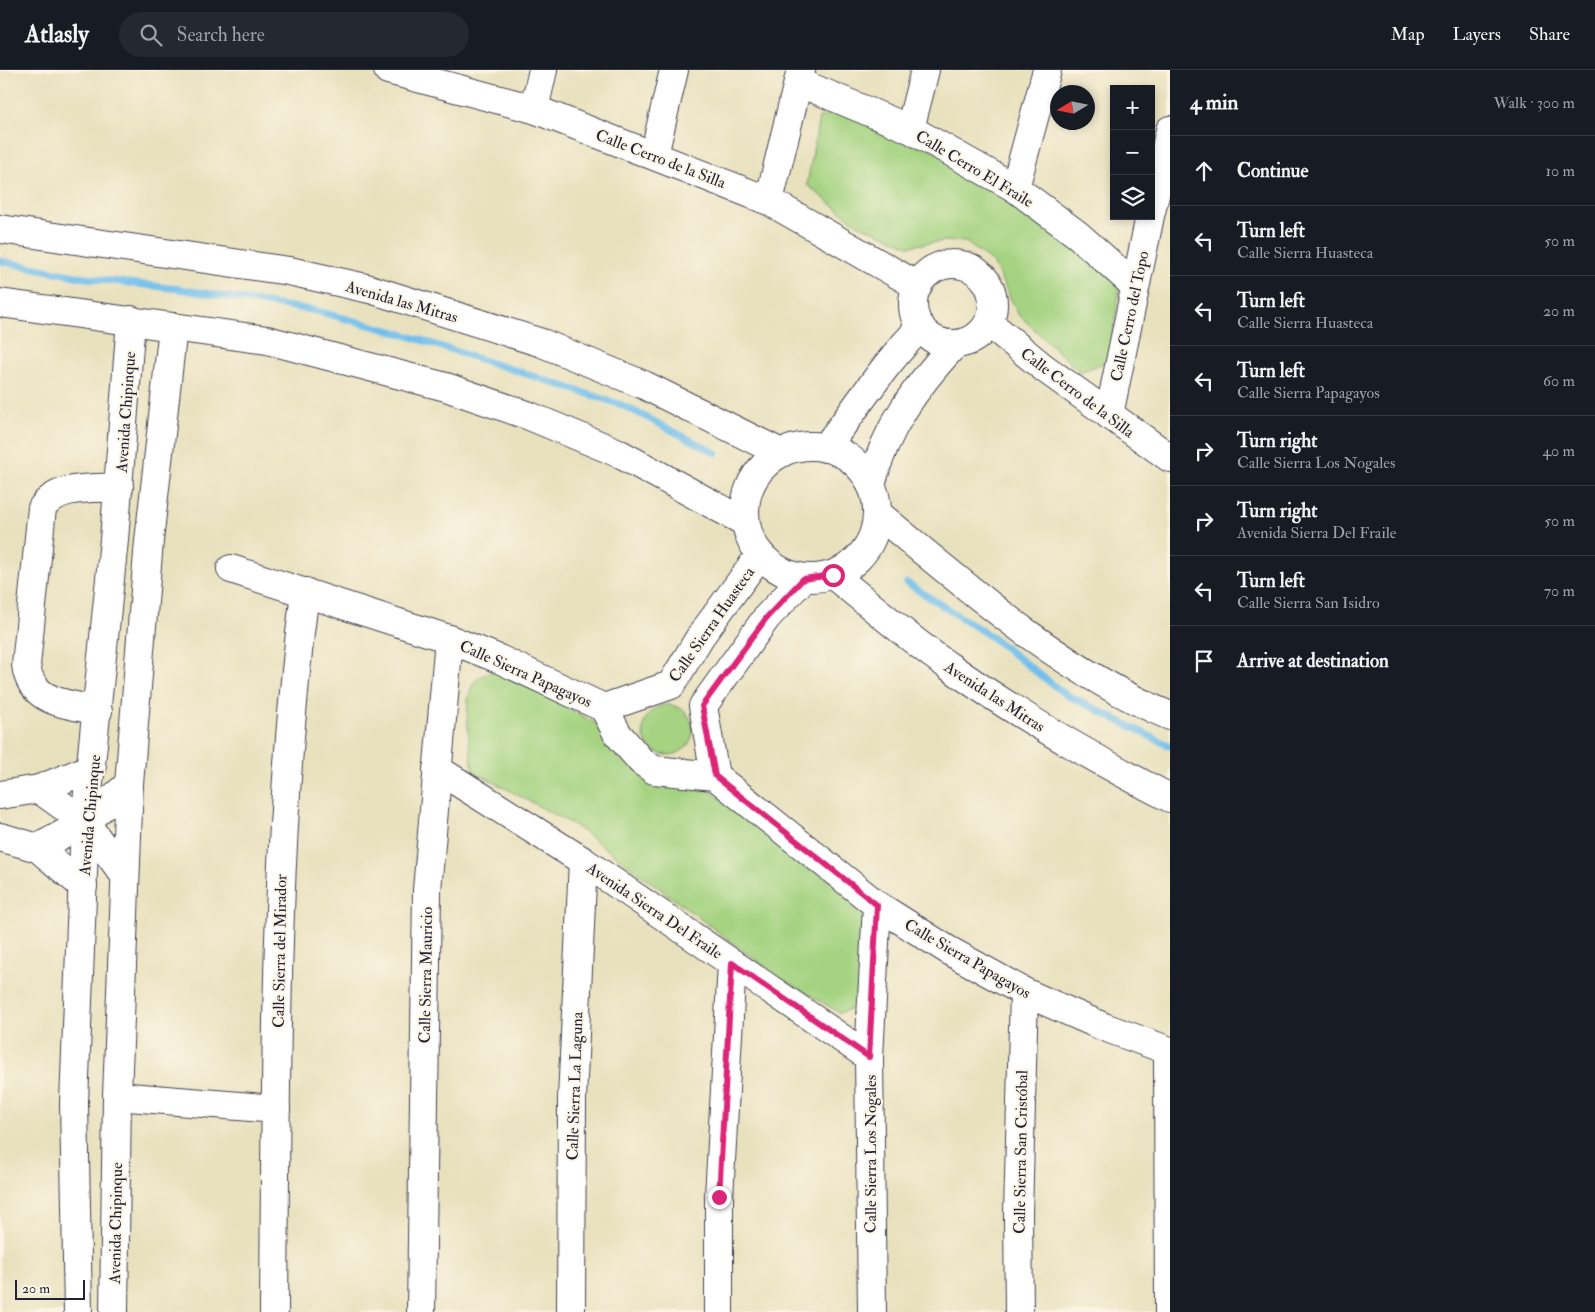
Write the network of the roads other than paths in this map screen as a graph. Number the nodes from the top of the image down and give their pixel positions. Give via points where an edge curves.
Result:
1 (388, 70) edge
2 (543, 70) edge
3 (674, 70) edge
4 (925, 70) edge
5 (1047, 70) edge
6 (425, 74) edge
7 (799, 76) edge
8 (534, 109) junction
9 (910, 129) junction
10 (1170, 130) edge
11 (654, 155) junction
12 (1015, 188) junction
13 (1155, 195) edge
14 (769, 201) junction
15 (1149, 220) edge
16 (0, 229) edge
17 (1134, 285) junction
18 (918, 286) junction
19 (0, 303) edge
20 (131, 320) junction
21 (989, 323) junction
22 (172, 327) junction
23 (921, 327) junction
24 (955, 344) junction
25 (898, 350) junction
26 (928, 373) junction
27 (854, 411) junction
28 (1109, 415) junction
29 (886, 438) junction
30 (825, 448) junction
31 (781, 453) junction
32 (1170, 458) edge
33 (871, 485) junction
34 (119, 486) junction
35 (877, 513) junction
36 (745, 522) junction
37 (760, 555) junction
38 (231, 569) dead end
39 (833, 575) junction
40 (803, 579) junction
41 (305, 592) junction
42 (732, 594) junction
43 (767, 617) junction
44 (448, 639) junction
45 (670, 685) junction
46 (702, 706) junction
47 (604, 708) junction
48 (98, 710) junction
49 (1170, 716) edge
50 (92, 768) junction
51 (437, 769) junction
52 (715, 776) junction
53 (129, 784) junction
54 (39, 789) junction
55 (6, 794) edge
56 (1170, 798) edge
57 (86, 822) junction
58 (3, 837) edge
59 (38, 848) junction
60 (583, 861) junction
61 (125, 876) junction
62 (83, 886) junction
63 (877, 905) junction
64 (732, 963) junction
65 (1024, 992) junction
66 (1169, 1051) edge
67 (869, 1057) junction
68 (117, 1096) junction
69 (276, 1109) junction
70 (78, 1312) edge
71 (114, 1312) edge
72 (274, 1312) edge
73 (421, 1312) edge
74 (571, 1312) edge
75 (720, 1312) edge
76 (872, 1312) edge
77 (1019, 1312) edge
78 (1169, 1312) edge

1 - 6 street, Calle Cerro de la Silla
2 - 8 street
3 - 11 street
4 - 9 street
5 - 12 street
6 - 8 street, Calle Cerro de la Silla
7 - 9 street, Calle Cerro El Fraile
7 - 14 street
8 - 11 street, Calle Cerro de la Silla
9 - 12 street, Calle Cerro El Fraile
10 - 13 street
11 - 14 street, Calle Cerro de la Silla
12 - 17 street, Calle Cerro El Fraile via 1078,236
14 - 18 street, Calle Cerro de la Silla
15 - 17 street, Calle Cerro del Topo
16 - 31 street, Avenida las Mitras via 289,271 370,289 542,343 644,385
17 - 28 street, Calle Cerro del Topo
18 - 21 street via 924,277 944,265 966,266 984,279 990,289 993,300
18 - 23 street via 914,302
19 - 20 street
20 - 22 street
20 - 34 street, Avenida Chipinque
21 - 24 street via 974,338
21 - 28 street, Calle Cerro de la Silla
22 - 36 street via 267,340 446,387 527,415 616,452
22 - 53 street, Avenida Chipinque via 149,541
23 - 24 street via 935,340
23 - 25 street
24 - 26 street
25 - 26 street
25 - 27 street
26 - 29 street
27 - 29 street
27 - 30 street
28 - 32 street, Calle Cerro de la Silla
29 - 33 street
30 - 31 street via 809,446
30 - 33 street via 844,455 860,468
31 - 36 street via 764,465 752,481 746,501
33 - 35 street
34 - 48 street, Avenida Chipinque
34 - 48 street via 65,491 51,496 42,508 27,655 28,676 42,696
35 - 39 street via 871,539 856,561
35 - 49 street via 1012,622 1081,669
36 - 37 street
37 - 40 street via 779,571
37 - 42 street, Calle Sierra Huasteca
38 - 41 street, Calle Sierra Papagayos
39 - 40 street
39 - 56 street, Avenida las Mitras via 949,667 1040,726
40 - 43 street
41 - 44 street, Calle Sierra Papagayos
41 - 69 street, Calle Sierra del Mirador via 295,670 280,876
42 - 43 street
42 - 45 street, Calle Sierra Huasteca
43 - 46 street
44 - 47 street, Calle Sierra Papagayos
44 - 51 street, Calle Sierra Mauricio
45 - 46 street
45 - 47 street, Calle Sierra Huasteca
46 - 52 street
47 - 52 street, Calle Sierra Papagayos via 617,732 640,761 654,770
48 - 50 street, Avenida Chipinque
50 - 54 street
50 - 57 street, Avenida Chipinque
51 - 60 street, Avenida Sierra Del Fraile
51 - 73 street, Calle Sierra Mauricio via 426,920
52 - 63 street, Calle Sierra Papagayos
53 - 57 street
53 - 61 street, Avenida Chipinque
54 - 55 street
54 - 57 street
55 - 58 street
57 - 59 street
57 - 61 street
57 - 62 street, Avenida Chipinque
58 - 59 street
59 - 62 street
60 - 64 street, Avenida Sierra Del Fraile
60 - 74 street, Calle Sierra La Laguna via 572,1099
61 - 68 street, Avenida Chipinque
62 - 70 street, Avenida Chipinque via 74,1103
63 - 65 street, Calle Sierra Papagayos via 948,950
63 - 67 street, Calle Sierra Los Nogales
64 - 67 street, Avenida Sierra Del Fraile
64 - 75 street via 719,1197
65 - 66 street, Calle Sierra Papagayos
65 - 77 street, Calle Sierra San Cristóbal via 1018,1214
66 - 78 street
67 - 76 street, Calle Sierra Los Nogales
68 - 69 street
68 - 71 street, Avenida Chipinque
69 - 72 street, Calle Sierra del Mirador

